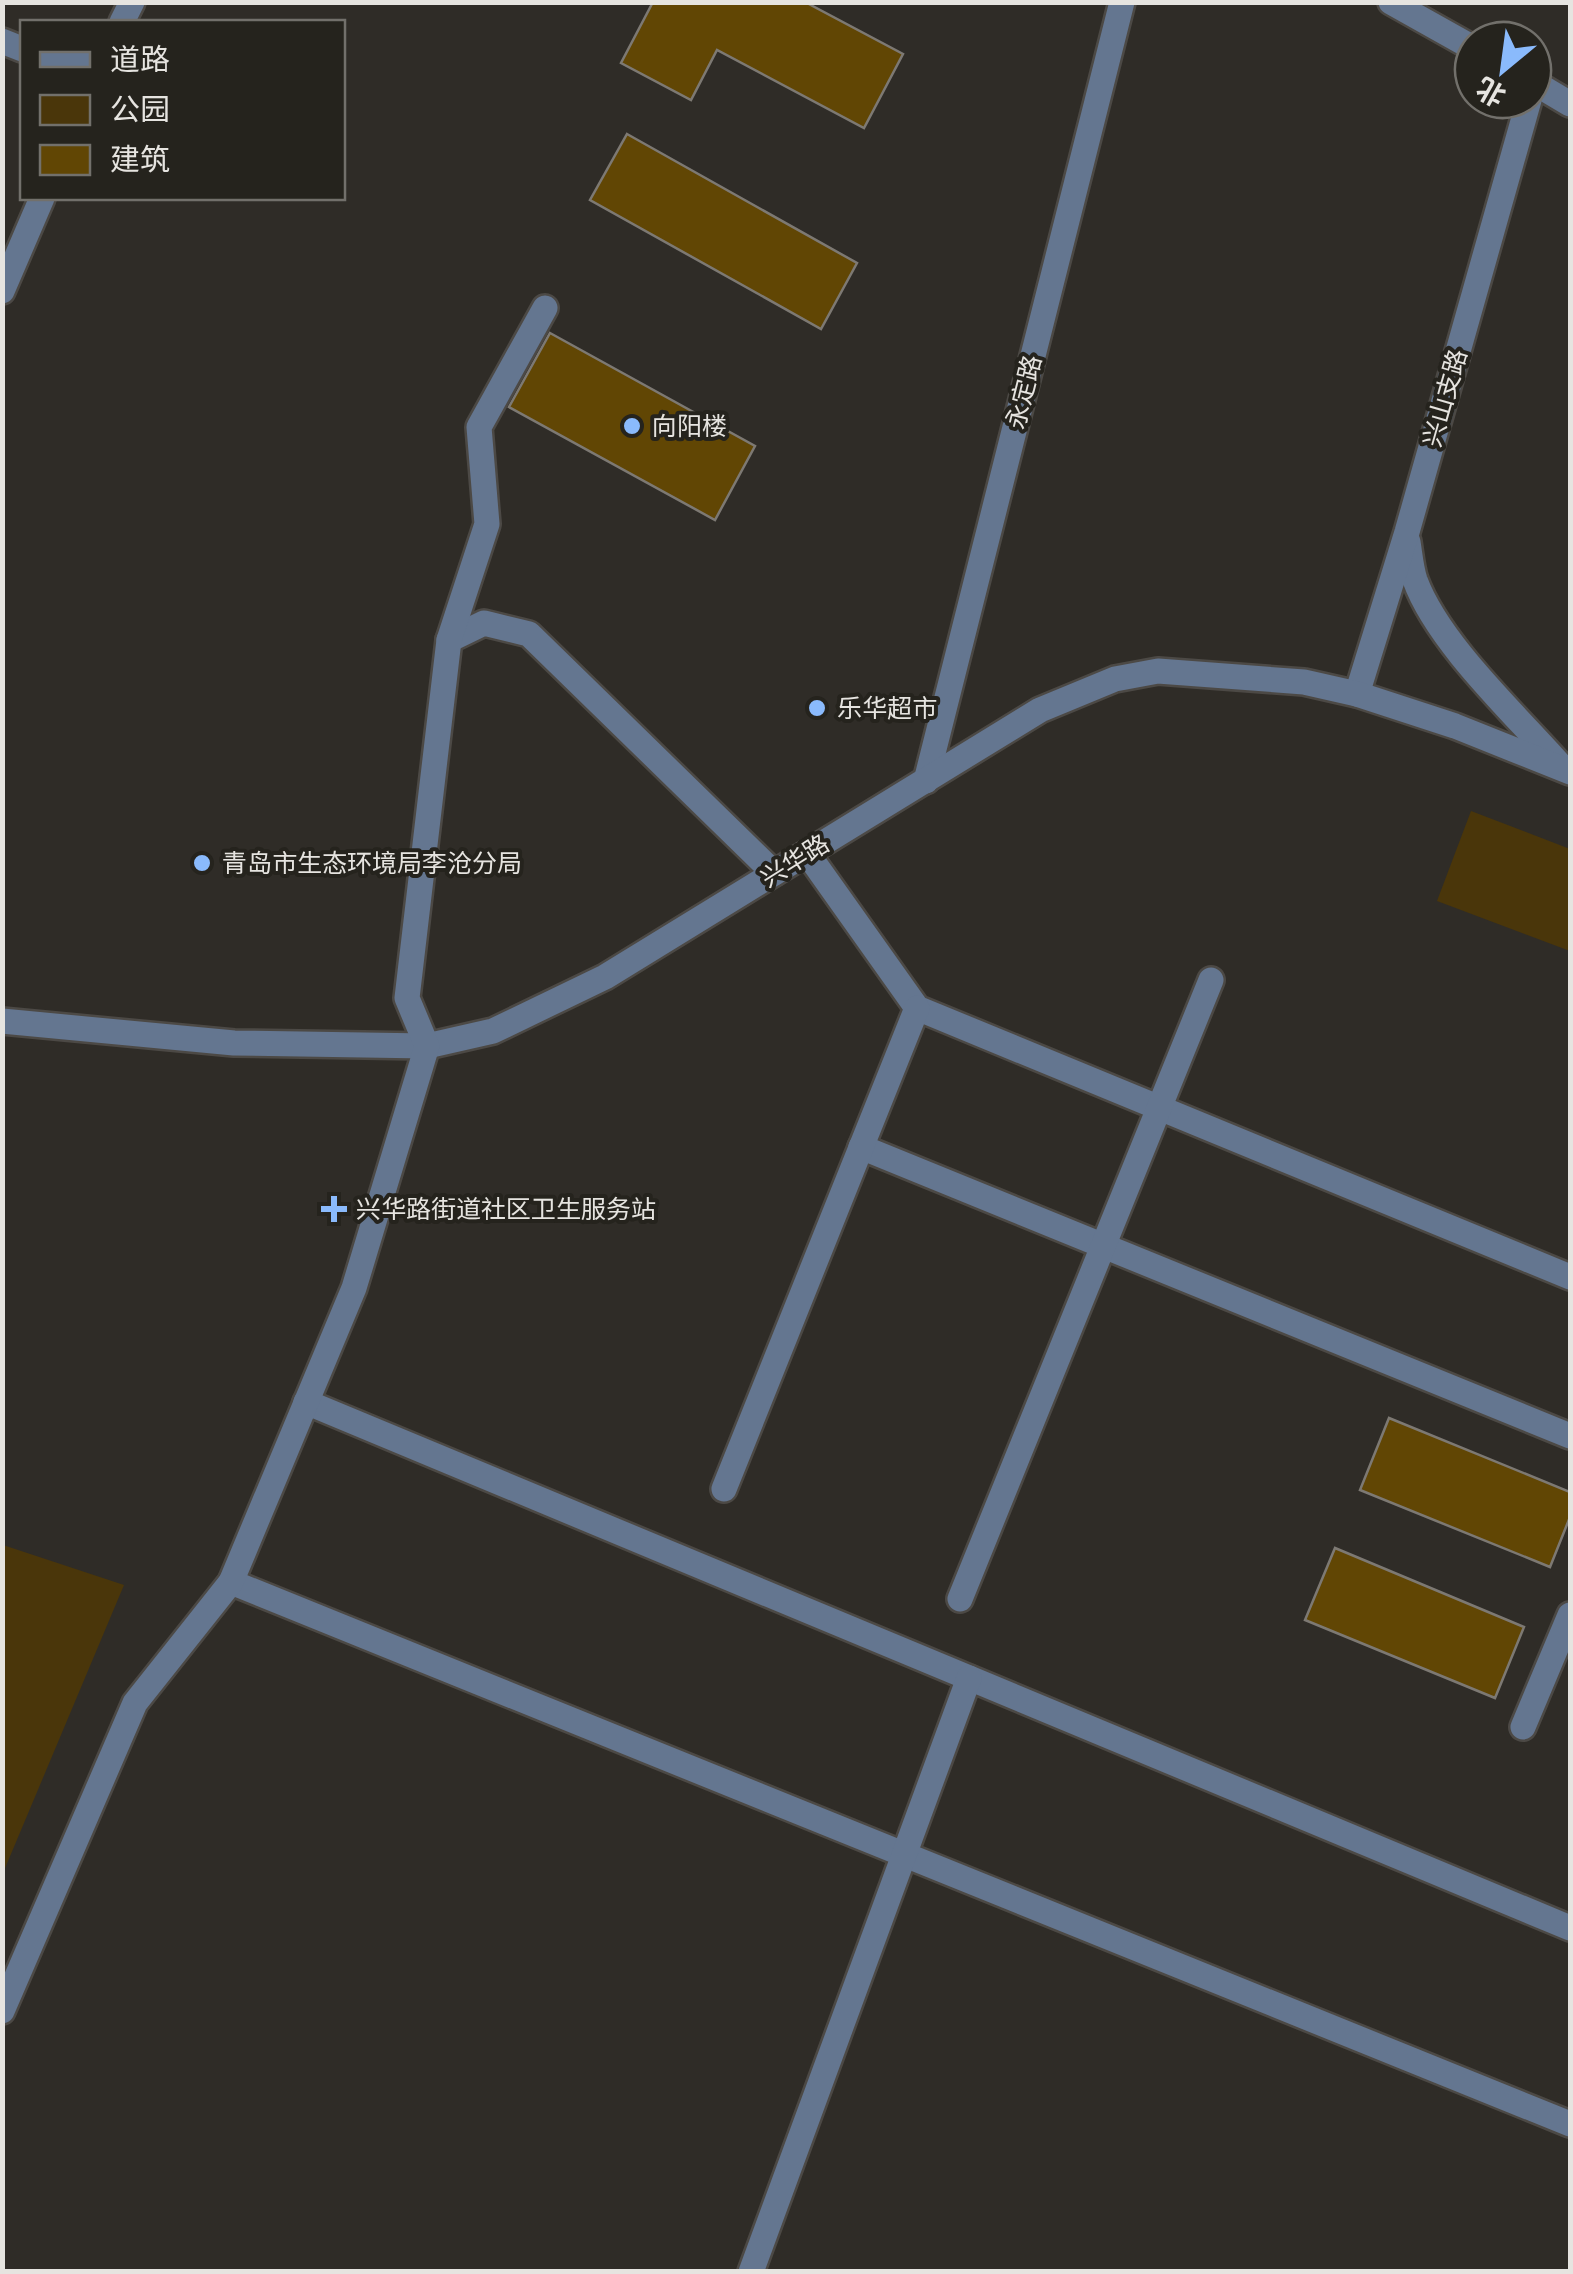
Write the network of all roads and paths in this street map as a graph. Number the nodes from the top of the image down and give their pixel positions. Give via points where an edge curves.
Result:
1 (1122, 2) edge
2 (1391, 2) edge
3 (1446, 2) edge
4 (1438, 28) junction
5 (1453, 37) edge
6 (1524, 120) edge
7 (41, 200) edge
8 (2, 291) edge
9 (545, 308) dead end
10 (1407, 532) junction
11 (449, 640) junction
12 (1356, 694) junction
13 (1567, 770) edge
14 (926, 781) junction
15 (807, 853) junction
16 (774, 873) junction
17 (1211, 980) dead end
18 (917, 1008) junction
19 (2, 1021) edge
20 (426, 1046) junction
21 (1161, 1109) junction
22 (861, 1147) junction
23 (1104, 1246) junction
24 (1570, 1277) edge
25 (306, 1402) junction
26 (1570, 1436) edge
27 (724, 1489) dead end
28 (231, 1582) junction
29 (960, 1600) dead end
30 (1570, 1615) edge
31 (968, 1678) junction
32 (1523, 1727) dead end
33 (903, 1854) junction
34 (1570, 1928) edge
35 (2, 2011) edge
36 (1570, 2124) edge
37 (751, 2272) edge

1 - 14 street, 永定路
2 - 4 street
3 - 4 street
4 - 5 street
6 - 10 street, 兴山支路
7 - 8 street
9 - 11 street via 480,427 486,524
10 - 12 street, 兴山支路
10 - 13 street via 1414,578 1431,612
11 - 16 street via 484,623 529,634
11 - 20 street via 407,998
12 - 13 street, 兴华路
12 - 14 street, 兴华路 via 1304,682 1158,671 1116,679 1040,710
14 - 15 street, 兴华路
15 - 16 street, 兴华路
15 - 18 street
16 - 20 street, 兴华路 via 605,977 494,1031
17 - 21 street
18 - 21 street
18 - 22 street
19 - 20 street, 兴华路 via 234,1044
20 - 25 street via 354,1288
21 - 23 street
21 - 24 street
22 - 23 street
22 - 27 street
23 - 26 street
23 - 29 street
25 - 28 street
25 - 31 street
28 - 33 street
28 - 35 street via 135,1703
30 - 32 street
31 - 33 street
31 - 34 street
33 - 36 street
33 - 37 street

